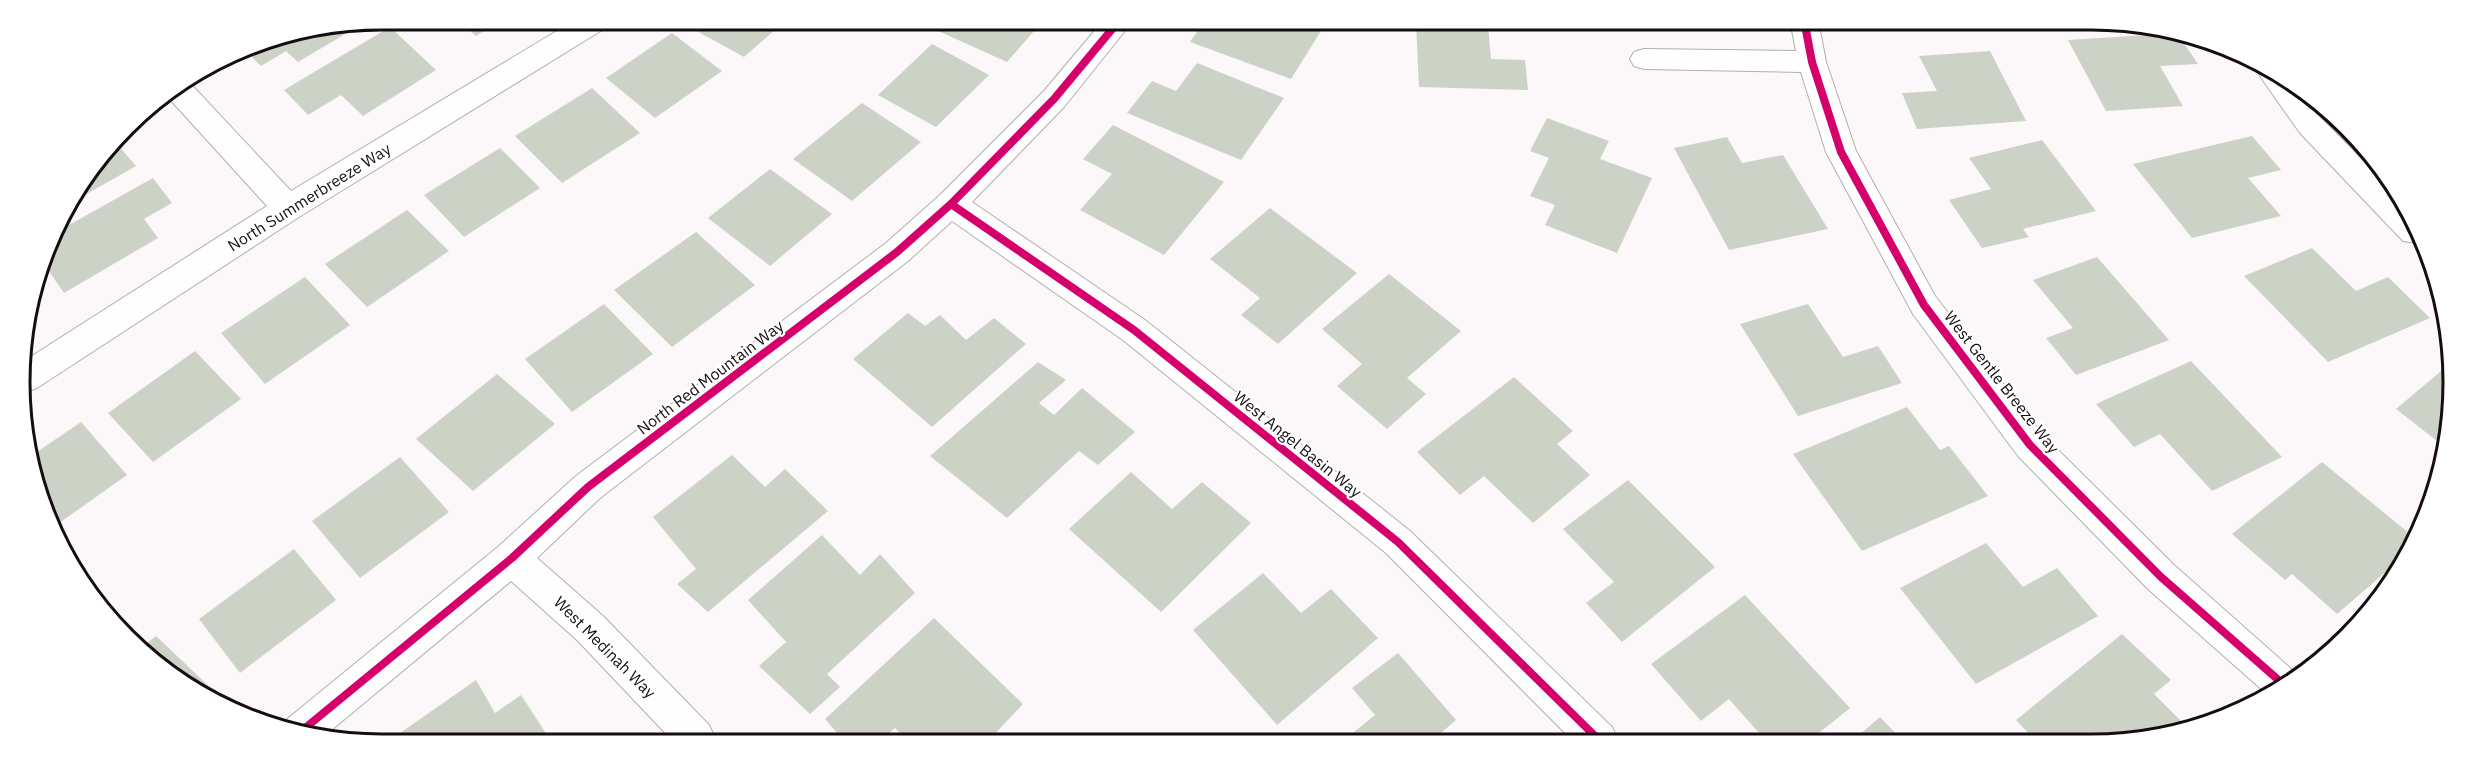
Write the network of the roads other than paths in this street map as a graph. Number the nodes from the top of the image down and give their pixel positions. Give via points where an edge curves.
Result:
1 (581, 30) edge
2 (1111, 30) edge
3 (1806, 30) edge
4 (1644, 59) dead end
5 (1812, 62) junction
6 (2282, 86) edge
7 (181, 93) edge
8 (951, 204) junction
9 (288, 208) junction
10 (2405, 223) edge
11 (30, 375) edge
12 (512, 558) junction
13 (2279, 680) edge
14 (308, 726) edge
15 (692, 734) edge
16 (1593, 734) edge

1 - 9 street, North Summerbreeze Way
2 - 8 street, North Red Mountain Way via 1054,99
3 - 5 street, West Gentle Breeze Way
4 - 5 street
5 - 13 street, West Gentle Breeze Way via 1841,152 1924,305 2023,436 2161,577
6 - 10 street via 2310,125
7 - 9 street
8 - 12 street, North Red Mountain Way via 897,252 588,487
8 - 16 street, West Angel Basin Way via 1134,330 1398,542
9 - 11 street, North Summerbreeze Way
12 - 14 street, North Red Mountain Way
12 - 15 street, West Medinah Way via 590,628

